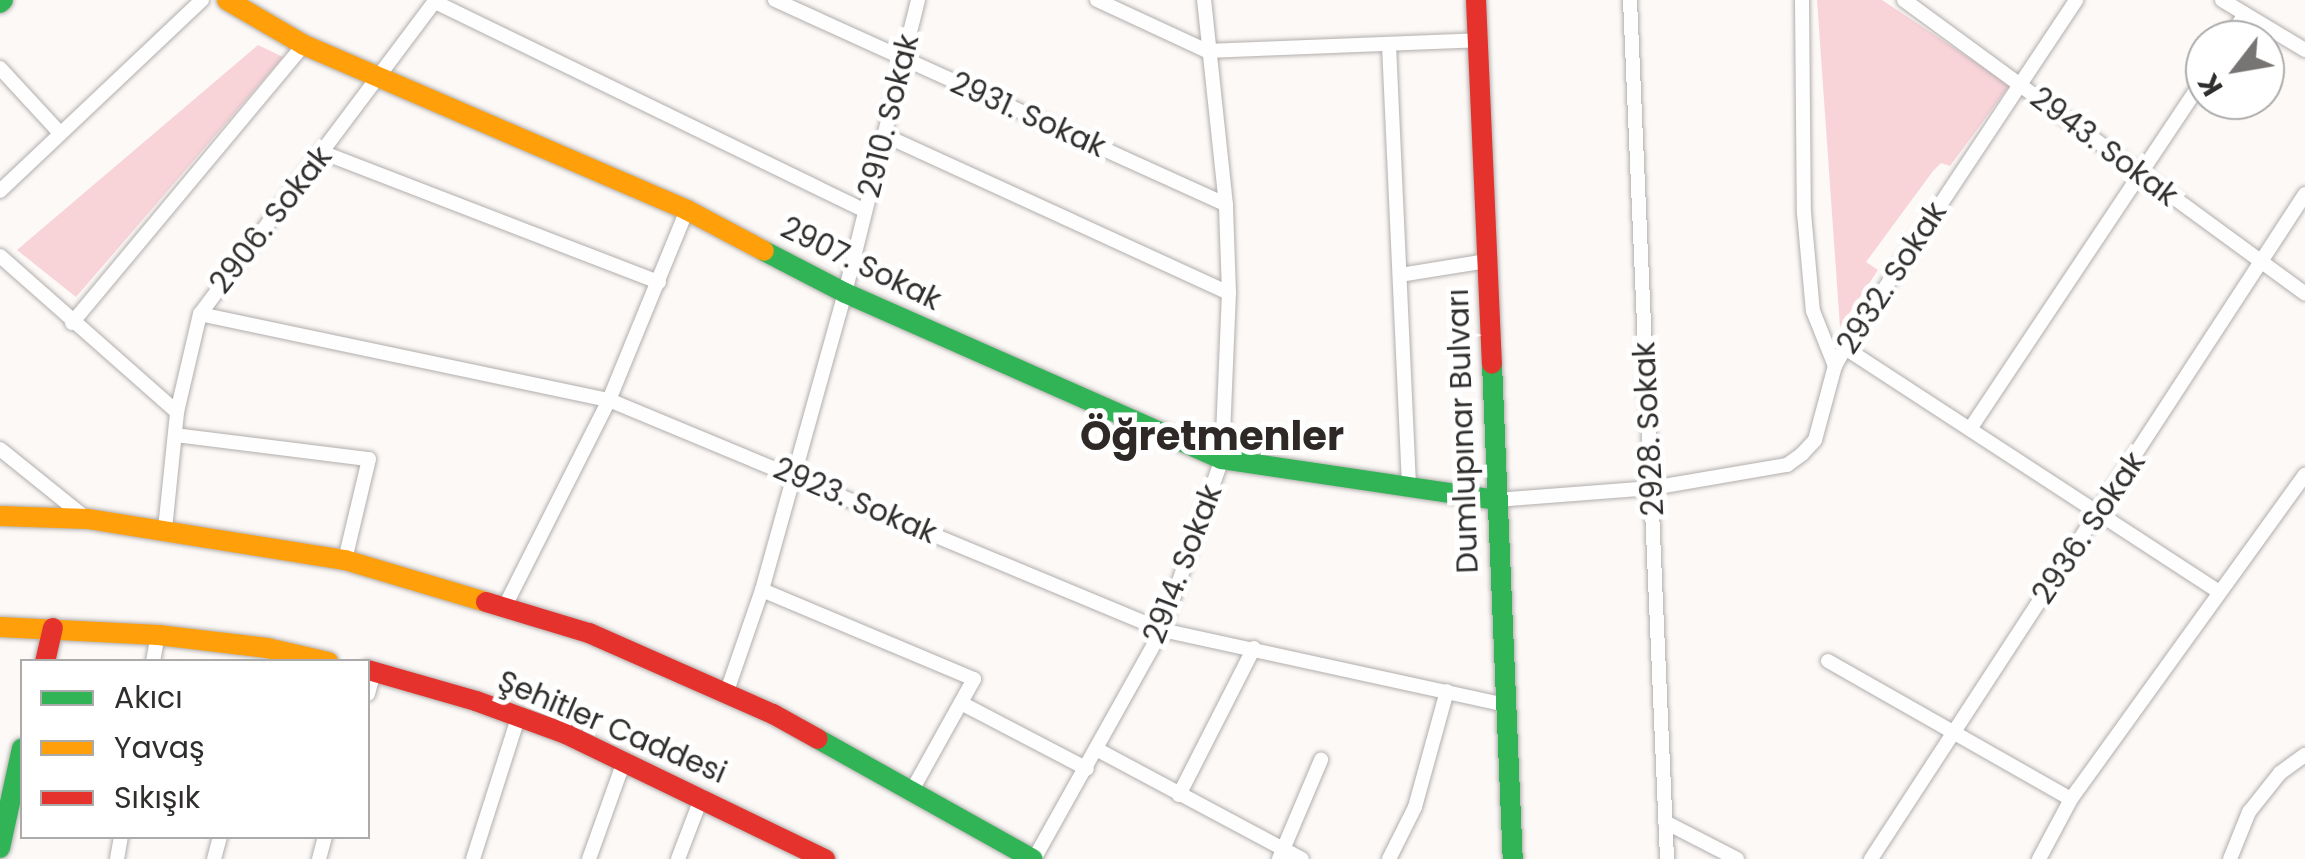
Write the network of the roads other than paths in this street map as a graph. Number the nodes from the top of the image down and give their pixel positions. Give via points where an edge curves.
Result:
1 (202, 0) edge
2 (227, 0) edge
3 (775, 0) edge
4 (918, 0) edge
5 (1097, 0) edge
6 (1204, 0) edge
7 (1476, 0) edge
8 (1630, 0) edge
9 (1802, 0) edge
10 (1904, 0) edge
11 (2076, 0) edge
12 (2222, 0) edge
13 (435, 1) edge
14 (2245, 14) junction
15 (2241, 20) edge
16 (1477, 40) junction
17 (304, 45) junction
18 (1390, 45) junction
19 (2305, 50) edge
20 (1207, 51) junction
21 (903, 59) junction
22 (0, 68) edge
23 (378, 75) junction
24 (2020, 82) junction
25 (2185, 107) edge
26 (60, 133) junction
27 (884, 136) junction
28 (324, 153) junction
29 (2140, 178) junction
30 (0, 191) edge
31 (2305, 194) edge
32 (1226, 205) junction
33 (687, 210) junction
34 (865, 211) junction
35 (0, 256) edge
36 (1486, 261) junction
37 (2262, 264) junction
38 (1400, 275) junction
39 (659, 282) junction
40 (844, 294) junction
41 (1229, 294) junction
42 (2305, 294) edge
43 (200, 314) junction
44 (72, 323) junction
45 (1845, 348) junction
46 (1834, 366) junction
47 (608, 400) junction
48 (177, 412) junction
49 (1970, 429) junction
50 (175, 435) junction
51 (0, 449) edge
52 (1222, 459) junction
53 (791, 474) junction
54 (2305, 474) edge
55 (1409, 488) junction
56 (1652, 488) junction
57 (1496, 500) junction
58 (2102, 512) junction
59 (0, 516) edge
60 (88, 519) junction
61 (165, 529) junction
62 (345, 560) junction
63 (762, 590) junction
64 (2218, 591) junction
65 (504, 608) junction
66 (0, 627) edge
67 (53, 628) junction
68 (1162, 630) junction
69 (158, 635) junction
70 (1254, 648) junction
71 (266, 655) edge
72 (45, 659) edge
73 (154, 659) edge
74 (301, 659) edge
75 (1828, 661) dead end
76 (371, 671) edge
77 (1447, 692) junction
78 (726, 694) junction
79 (960, 703) junction
80 (1506, 705) junction
81 (518, 718) junction
82 (1954, 728) junction
83 (1098, 750) junction
84 (20, 754) edge
85 (2305, 755) edge
86 (624, 760) junction
87 (1321, 760) dead end
88 (1087, 770) junction
89 (911, 792) junction
90 (1180, 794) junction
91 (702, 796) junction
92 (2071, 799) junction
93 (4, 802) edge
94 (1665, 822) junction
95 (0, 848) edge
96 (1282, 854) edge
97 (472, 859) edge
98 (589, 859) edge
99 (678, 859) edge
100 (824, 859) edge
101 (1033, 859) edge
102 (1302, 859) edge
103 (1389, 859) edge
104 (1513, 859) edge
105 (1667, 859) edge
106 (1737, 859) edge
107 (1871, 859) edge
108 (2039, 859) edge
109 (2230, 859) edge

1 - 26 street
2 - 17 street, 2907. Sokak
3 - 21 street, 2931. Sokak
4 - 21 street, 2910. Sokak
5 - 20 street
6 - 20 street, 2914. Sokak
7 - 16 street, Dumlupınar Bulvarı
8 - 56 street, 2928. Sokak
9 - 46 street via 1804,213 1814,311
10 - 24 street, 2943. Sokak
11 - 24 street, 2932. Sokak
12 - 14 street
13 - 23 street, 2906. Sokak
13 - 34 street
14 - 15 street
14 - 19 street
16 - 18 street
16 - 36 street, Dumlupınar Bulvarı
17 - 23 street, 2907. Sokak
17 - 44 street
18 - 20 street
18 - 38 street
20 - 32 street, 2914. Sokak
21 - 27 street, 2910. Sokak
21 - 32 street, 2931. Sokak
22 - 26 street
23 - 28 street, 2906. Sokak
23 - 33 street, 2907. Sokak
24 - 29 street, 2943. Sokak
24 - 45 street, 2932. Sokak
25 - 29 street
26 - 30 street
27 - 34 street, 2910. Sokak
27 - 41 street
28 - 39 street
28 - 43 street, 2906. Sokak
29 - 37 street, 2943. Sokak
29 - 49 street
31 - 37 street, 2936. Sokak
32 - 41 street, 2914. Sokak
33 - 39 street
33 - 40 street, 2907. Sokak
34 - 40 street, 2910. Sokak
35 - 44 street
36 - 38 street
36 - 57 street, Dumlupınar Bulvarı
37 - 42 street, 2943. Sokak
37 - 58 street, 2936. Sokak
38 - 55 street
39 - 47 street
40 - 52 street, 2907. Sokak
40 - 53 street, 2910. Sokak
41 - 52 street, 2914. Sokak
43 - 47 street, 2923. Sokak
43 - 48 street, 2906. Sokak
44 - 48 street
45 - 46 street, 2932. Sokak
45 - 49 street
46 - 56 street, 2932. Sokak via 1815,440 1787,465
47 - 53 street, 2923. Sokak
47 - 65 street
48 - 50 street, 2906. Sokak
49 - 58 street
50 - 61 street, 2906. Sokak
50 - 62 street via 369,459
51 - 60 street
52 - 55 street, 2907. Sokak
52 - 68 street, 2914. Sokak
53 - 63 street, 2910. Sokak
53 - 68 street, 2923. Sokak
54 - 64 street
55 - 57 street, 2907. Sokak
56 - 57 street, 2932. Sokak
56 - 94 street, 2928. Sokak
57 - 80 street, Dumlupınar Bulvarı
58 - 64 street
58 - 82 street, 2936. Sokak
59 - 60 street
60 - 61 street
61 - 62 street
62 - 65 street
63 - 78 street, 2910. Sokak
63 - 79 street via 974,679
64 - 92 street
65 - 78 street via 588,633
66 - 67 street
67 - 69 street
67 - 72 street
68 - 70 street, 2923. Sokak
68 - 83 street, 2914. Sokak
69 - 71 street
69 - 73 street
70 - 77 street, 2923. Sokak
70 - 90 street
71 - 74 street
75 - 82 street
76 - 81 street, Şehitler Caddesi
77 - 80 street, 2923. Sokak
77 - 103 street via 1415,807
78 - 89 street
79 - 88 street
79 - 89 street
80 - 104 street, Dumlupınar Bulvarı
81 - 86 street, Şehitler Caddesi
81 - 97 street
82 - 92 street
82 - 107 street, 2936. Sokak
83 - 88 street, 2914. Sokak
83 - 90 street
84 - 93 street
85 - 109 street via 2280,773 2249,812
86 - 91 street, Şehitler Caddesi
86 - 98 street
87 - 96 street
88 - 101 street, 2914. Sokak
89 - 101 street
90 - 96 street
91 - 99 street
91 - 100 street, Şehitler Caddesi
92 - 108 street
93 - 95 street
94 - 105 street, 2928. Sokak
94 - 106 street
96 - 102 street

